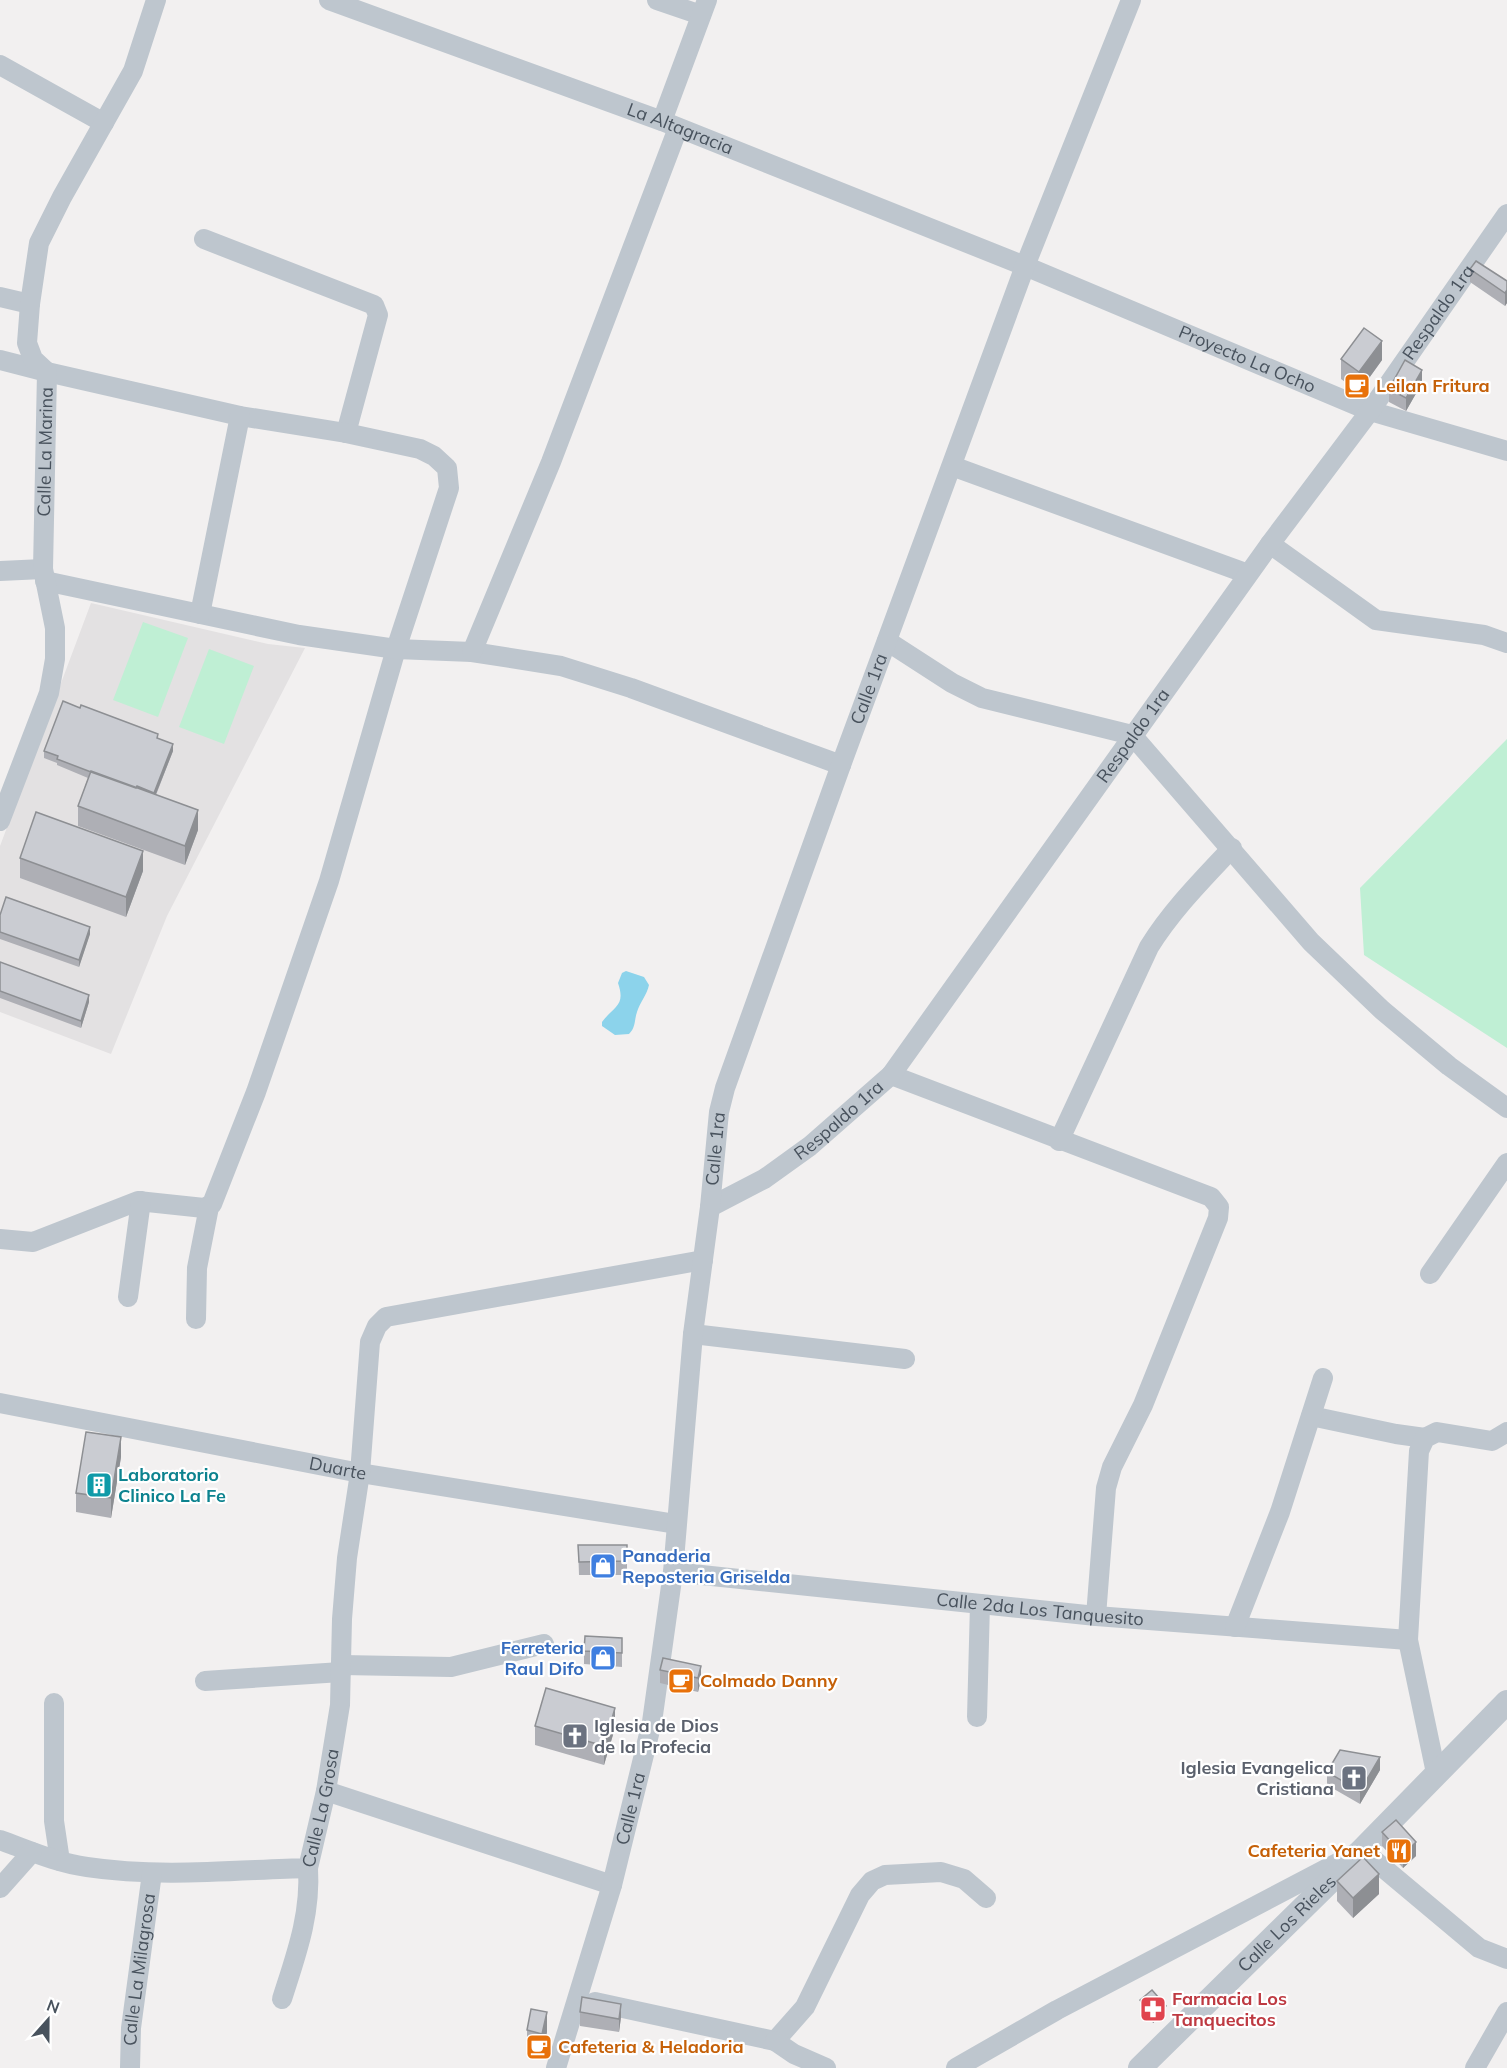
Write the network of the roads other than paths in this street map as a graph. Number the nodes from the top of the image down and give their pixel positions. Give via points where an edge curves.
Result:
1 (156, 0) edge
2 (329, 0) edge
3 (657, 0) edge
4 (1131, 0) edge
5 (704, 8) edge
6 (0, 65) edge
7 (104, 123) junction
8 (670, 125) junction
9 (1507, 214) edge
10 (204, 239) dead end
11 (1026, 266) junction
12 (0, 297) edge
13 (30, 304) junction
14 (0, 360) edge
15 (47, 372) junction
16 (1370, 411) junction
17 (240, 416) junction
18 (346, 432) junction
19 (1507, 451) edge
20 (952, 466) junction
21 (1270, 544) junction
22 (0, 571) edge
23 (1248, 574) junction
24 (44, 575) junction
25 (200, 614) junction
26 (887, 641) junction
27 (1507, 643) edge
28 (396, 649) junction
29 (472, 652) junction
30 (1132, 735) junction
31 (841, 765) junction
32 (0, 821) edge
33 (1232, 848) junction
34 (891, 1075) junction
35 (1507, 1108) edge
36 (1059, 1141) junction
37 (1507, 1163) edge
38 (141, 1201) junction
39 (710, 1206) junction
40 (209, 1207) junction
41 (0, 1239) edge
42 (703, 1260) junction
43 (1430, 1274) dead end
44 (128, 1297) dead end
45 (196, 1319) dead end
46 (693, 1334) junction
47 (905, 1359) dead end
48 (1323, 1378) dead end
49 (0, 1403) edge
50 (1311, 1416) junction
51 (1507, 1432) edge
52 (1425, 1438) junction
53 (360, 1473) junction
54 (676, 1524) junction
55 (673, 1572) junction
56 (980, 1604) junction
57 (1096, 1616) junction
58 (1235, 1627) junction
59 (1408, 1640) junction
60 (544, 1644) dead end
61 (341, 1669) junction
62 (205, 1681) dead end
63 (1507, 1702) edge
64 (54, 1703) dead end
65 (977, 1718) dead end
66 (1436, 1773) junction
67 (326, 1791) junction
68 (0, 1840) edge
69 (1362, 1850) junction
70 (32, 1852) junction
71 (60, 1861) junction
72 (308, 1868) junction
73 (152, 1873) junction
74 (612, 1885) junction
75 (0, 1888) edge
76 (986, 1898) dead end
77 (1507, 1959) edge
78 (282, 1999) dead end
79 (578, 1999) junction
80 (1507, 2012) edge
81 (775, 2041) junction
82 (130, 2068) edge
83 (556, 2068) edge
84 (826, 2068) edge
85 (956, 2068) edge
86 (1140, 2068) edge
87 (1475, 2068) edge

1 - 7 street, Calle La Marina via 132,71
2 - 8 street, La Altagracia
3 - 5 street
4 - 11 street, Calle 1ra
5 - 8 street
6 - 7 street
7 - 13 street, Calle La Marina via 39,243
8 - 11 street, La Altagracia
8 - 29 street via 551,462
9 - 16 street, Respaldo 1ra
10 - 18 street via 374,306 378,315
11 - 16 street, Proyecto La Ocho
11 - 20 street, Calle 1ra
12 - 13 street
13 - 15 street, Calle La Marina via 27,343 33,358
14 - 15 street
15 - 17 street
15 - 24 street, Calle La Marina
16 - 19 street, Proyecto La Ocho
16 - 21 street, Respaldo 1ra
17 - 18 street
17 - 25 street
18 - 28 street via 420,449 447,468 449,488
20 - 23 street
20 - 26 street, Calle 1ra
21 - 23 street, Respaldo 1ra
21 - 27 street via 1376,620 1484,635
22 - 24 street
23 - 30 street, Respaldo 1ra
24 - 25 street
24 - 32 street, Calle La Marina via 55,628 49,693
25 - 28 street via 300,635
26 - 30 street via 982,698
26 - 31 street, Calle 1ra
28 - 29 street
28 - 40 street via 329,881 256,1092
29 - 31 street via 571,669
30 - 33 street
30 - 34 street, Respaldo 1ra
31 - 39 street, Calle 1ra via 725,1088
33 - 35 street via 1311,942 1382,1010
33 - 36 street via 1186,896 1149,947
34 - 36 street
34 - 39 street, Respaldo 1ra via 764,1179
36 - 57 street via 1211,1197 1218,1207 1218,1218 1143,1405 1112,1467 1106,1488
37 - 43 street
38 - 40 street
38 - 41 street via 33,1242
38 - 44 street
39 - 42 street, Calle 1ra
40 - 45 street via 197,1268
42 - 46 street, Calle 1ra
42 - 53 street, Calle La Grosa via 386,1317 370,1342
46 - 47 street
46 - 54 street, Calle 1ra
48 - 50 street
49 - 53 street, Duarte
50 - 52 street
50 - 58 street via 1280,1512
51 - 52 street via 1492,1441 1437,1432
52 - 59 street via 1419,1451
53 - 54 street, Duarte
53 - 61 street, Calle La Grosa via 347,1558
54 - 55 street, Calle 1ra
55 - 56 street, Calle 2da Los Tanquesito
55 - 74 street, Calle 1ra via 647,1748
56 - 57 street, Calle 2da Los Tanquesito
56 - 65 street
57 - 58 street, Calle 2da Los Tanquesito
58 - 59 street, Calle 2da Los Tanquesito
59 - 66 street
60 - 61 street via 451,1666
61 - 62 street
61 - 67 street, Calle La Grosa via 340,1705
63 - 66 street, Calle Los Rieles
64 - 71 street via 54,1821
66 - 69 street, Calle Los Rieles
67 - 72 street, Calle La Grosa
67 - 74 street
68 - 70 street, Calle La Grosa
69 - 77 street via 1479,1948
69 - 85 street via 1056,2010
69 - 86 street, Calle Los Rieles
70 - 71 street, Calle La Grosa
70 - 75 street
71 - 73 street, Calle La Grosa
72 - 73 street, Calle La Grosa
72 - 78 street via 307,1915
73 - 82 street, Calle La Milagrosa via 131,2028
74 - 79 street, Calle 1ra
76 - 81 street via 964,1879 941,1872 885,1875 872,1881 860,1895 804,2007
79 - 81 street
79 - 83 street, Calle 1ra
80 - 87 street
81 - 84 street

